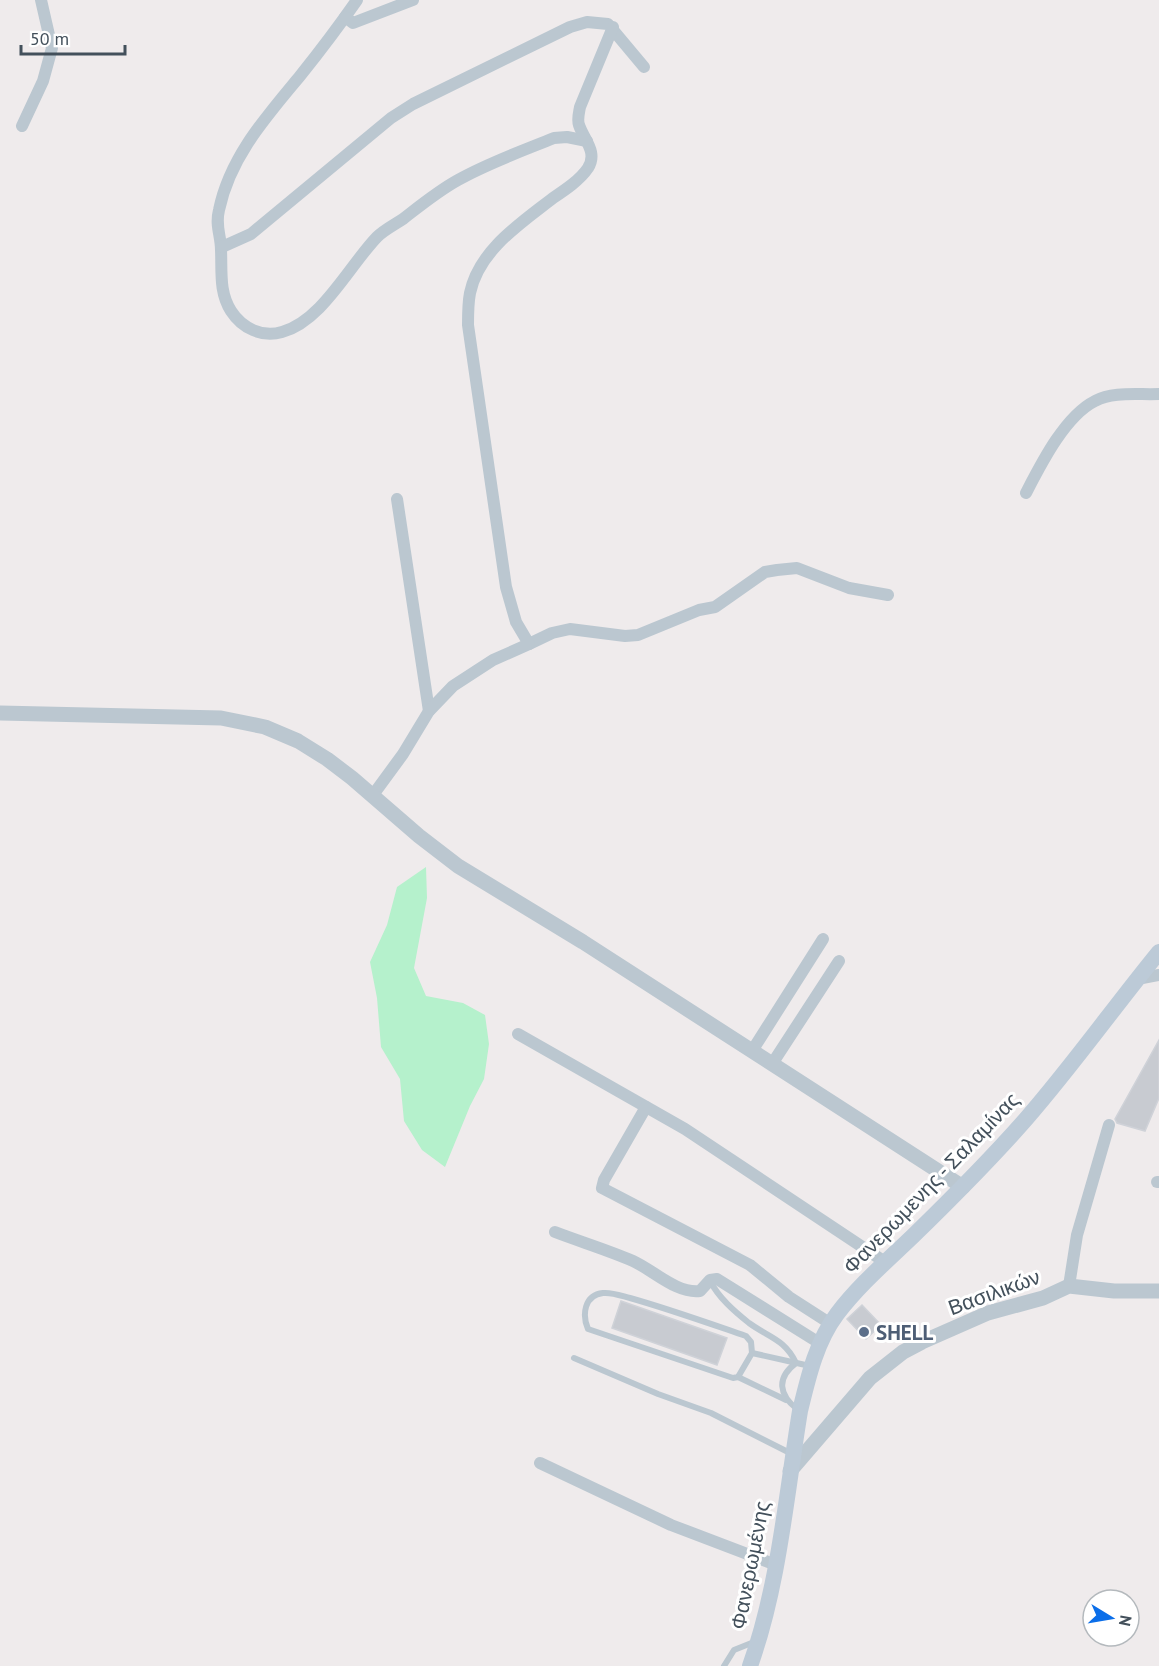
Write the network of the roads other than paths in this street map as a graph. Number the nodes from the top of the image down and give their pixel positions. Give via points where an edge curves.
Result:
1 (41, 0) edge
2 (357, 0) edge
3 (413, 0) edge
4 (345, 17) junction
5 (613, 27) junction
6 (644, 67) dead end
7 (22, 126) dead end
8 (587, 141) junction
9 (222, 248) junction
10 (1159, 394) edge
11 (1026, 493) dead end
12 (397, 499) dead end
13 (888, 595) dead end
14 (529, 644) junction
15 (429, 711) junction
16 (0, 713) edge
17 (373, 795) junction
18 (823, 939) dead end
19 (1159, 952) edge
20 (839, 961) dead end
21 (1159, 975) edge
22 (1137, 979) junction
23 (518, 1034) dead end
24 (752, 1051) junction
25 (772, 1064) junction
26 (646, 1107) junction
27 (1109, 1125) dead end
28 (963, 1187) junction
29 (555, 1232) dead end
30 (885, 1263) junction
31 (710, 1280) junction
32 (1069, 1286) junction
33 (1159, 1291) edge
34 (831, 1324) junction
35 (821, 1344) junction
36 (752, 1353) junction
37 (574, 1358) dead end
38 (803, 1365) junction
39 (738, 1377) junction
40 (786, 1400) junction
41 (800, 1411) junction
42 (540, 1463) dead end
43 (792, 1463) junction
44 (776, 1565) junction
45 (758, 1641) junction
46 (724, 1666) edge
47 (750, 1666) edge

1 - 7 street via 52,48 43,81
2 - 4 street
3 - 4 street via 353,23
4 - 9 street via 245,146 230,172 217,227
5 - 6 street
5 - 8 street via 580,107 579,124
5 - 9 street via 603,22 587,22 570,27 413,104 251,234
8 - 9 street via 554,138 460,179 377,237 303,322 281,332 257,332 238,322 222,290
8 - 14 street via 592,151 588,168 509,232 483,262 469,294 468,325 506,587 516,622
10 - 11 street via 1095,400 1067,426
12 - 15 street
13 - 14 street via 849,588 797,568 777,570 765,572 715,607 638,635 570,629
14 - 15 street via 492,660 453,686
15 - 17 street
16 - 17 street via 221,718 246,722 298,741
17 - 24 street via 458,867
18 - 24 street
19 - 22 main road, Φανερωμενης - Σαλαμίνας
20 - 25 street
21 - 22 street
22 - 28 main road, Φανερωμενης - Σαλαμίνας via 1027,1118
23 - 26 street
24 - 25 street
25 - 28 street
26 - 30 street via 749,1170
26 - 34 street via 602,1188 750,1265
27 - 32 street via 1077,1235
28 - 30 main road, Φανερωμενης - Σαλαμίνας
29 - 31 street via 635,1262 689,1292 700,1291
30 - 34 main road, Φανερωμενης - Σαλαμίνας
31 - 35 street via 717,1279
31 - 38 lane via 723,1300 750,1324 781,1342
32 - 33 street, Βασιλικών
32 - 43 street, Βασιλικών via 1043,1298 988,1313 903,1352 870,1378
34 - 35 main road, Φανερωμενης - Σαλαμίνας
35 - 38 main road, Φανερωμενης - Σαλαμίνας
36 - 38 lane
36 - 39 lane
36 - 39 lane via 746,1336 641,1301 601,1293 585,1307 588,1329
37 - 43 lane via 711,1413
38 - 40 lane via 787,1369 782,1385
38 - 41 main road, Φανερωμενης - Σαλαμίνας
39 - 40 lane
40 - 41 lane
41 - 43 main road, Φανερωμενης - Σαλαμίνας
42 - 44 street via 671,1525
43 - 44 main road, Φανερωμένης
44 - 45 main road, Φανερωμένης
45 - 46 lane via 734,1650
45 - 47 main road, Φανερωμένης

